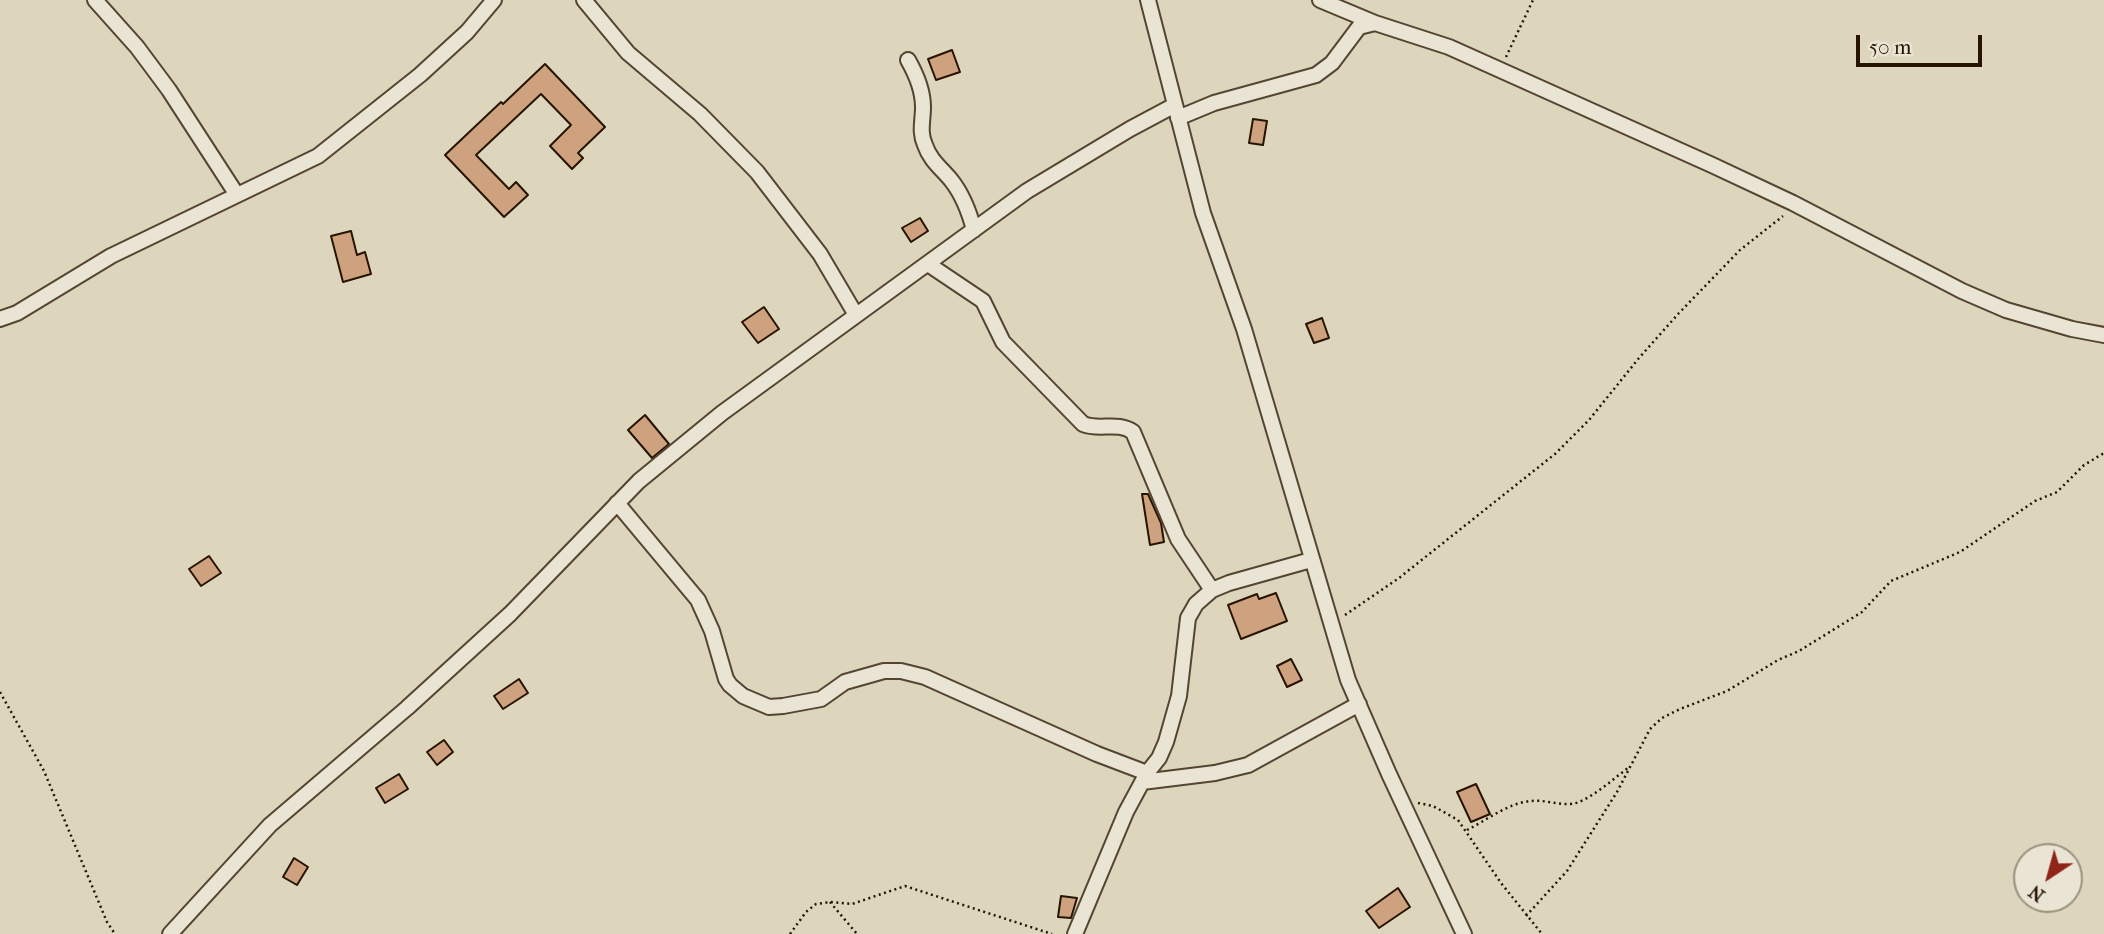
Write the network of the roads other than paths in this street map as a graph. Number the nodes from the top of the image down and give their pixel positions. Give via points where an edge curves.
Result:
1 (95, 0) edge
2 (494, 0) edge
3 (584, 0) edge
4 (1148, 0) edge
5 (1320, 0) edge
6 (1375, 23) junction
7 (908, 60) dead end
8 (1177, 111) junction
9 (237, 195) junction
10 (974, 230) junction
11 (928, 264) junction
12 (856, 315) junction
13 (0, 319) edge
14 (2104, 335) edge
15 (617, 503) junction
16 (1311, 560) junction
17 (1212, 590) junction
18 (1359, 704) junction
19 (1144, 778) junction
20 (170, 934) edge
21 (1075, 934) edge
22 (1464, 934) edge

1 - 9 street via 169,90
2 - 9 street via 467,32 363,122 318,156
3 - 12 street via 628,52 700,114 757,172 820,254
4 - 8 street
5 - 6 street
6 - 8 street via 1359,27 1316,75
6 - 14 street via 1449,47 1500,70 1796,205 2006,310
7 - 10 street via 921,91 925,147 963,198
8 - 10 street via 1130,129 1027,191
8 - 16 street via 1203,213 1244,329
9 - 13 street via 111,256
10 - 11 street
11 - 12 street
11 - 17 street via 983,300 1003,342 1083,424 1126,427 1133,432 1178,539
12 - 15 street via 722,413
15 - 19 street via 698,600 726,679 752,701 769,707 814,701 855,679 901,671 945,685
15 - 20 street via 510,614 270,825
16 - 17 street
16 - 18 street
17 - 19 street via 1188,618 1178,696 1162,750
18 - 19 street via 1248,765 1214,773
18 - 22 street
19 - 21 street

